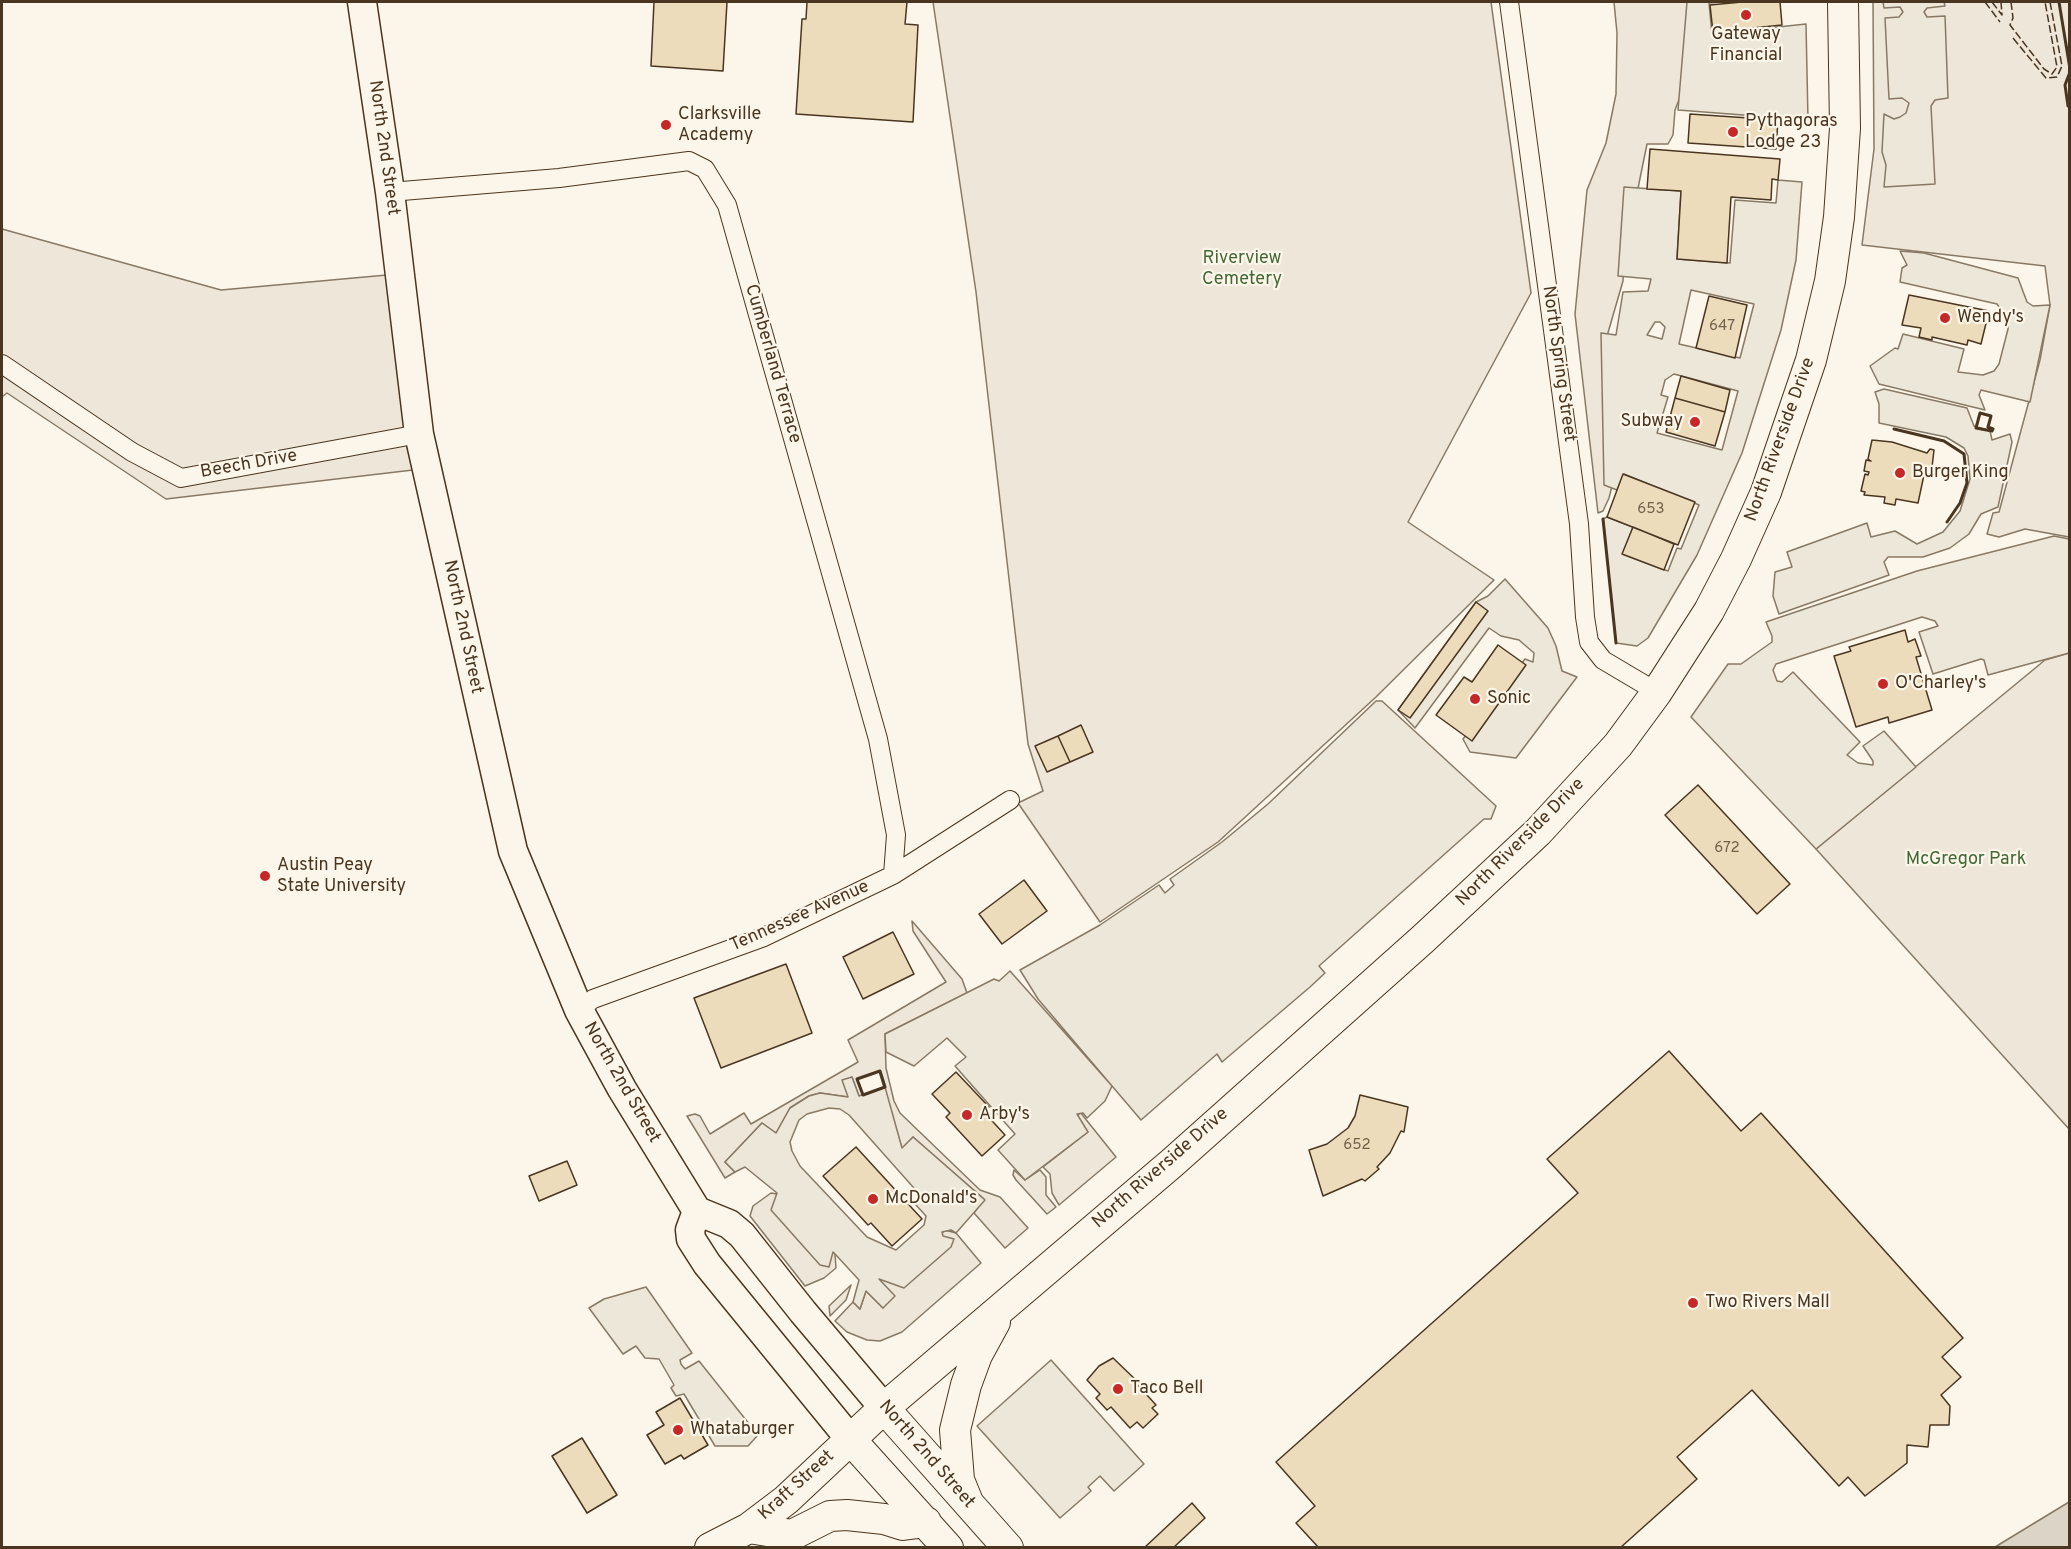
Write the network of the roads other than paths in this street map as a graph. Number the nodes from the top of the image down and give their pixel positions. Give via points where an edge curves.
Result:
1 (362, 2) edge
2 (1509, 2) edge
3 (1843, 2) edge
4 (390, 192) junction
5 (2, 364) edge
6 (419, 434) junction
7 (1657, 692) junction
8 (1010, 800) dead end
9 (893, 875) junction
10 (579, 1010) junction
11 (697, 1211) junction
12 (1004, 1307) junction
13 (884, 1408) junction
14 (850, 1438) junction
15 (968, 1502) junction
16 (926, 1522) junction
17 (749, 1528) junction
18 (710, 1548) edge
19 (948, 1548) edge
20 (1008, 1548) edge

1 - 4 main road, North 2nd Street
2 - 7 street, North Spring Street via 1579,524 1589,642 1603,660
3 - 7 highway, North Riverside Drive via 1845,128 1839,217 1830,281 1811,360 1766,492 1736,559 1709,611
4 - 6 main road, North 2nd Street
4 - 9 street, Cumberland Terrace via 559,178 689,161 705,169 727,205 878,739 896,835
5 - 6 street, Beech Drive via 132,452 181,478
6 - 10 main road, North 2nd Street via 513,851
7 - 12 highway, North Riverside Drive via 1618,745 1538,832 1172,1163
8 - 9 street, Tennessee Avenue
9 - 10 street, Tennessee Avenue via 764,937 594,999
10 - 11 main road, North 2nd Street
11 - 13 main road, North 2nd Street via 729,1224 742,1235
11 - 14 main road via 691,1239 707,1264
12 - 13 highway, North Riverside Drive
12 - 15 highway via 977,1355 958,1412 955,1456
13 - 14 highway, North Riverside Drive
13 - 15 highway, North 2nd Street
14 - 16 highway
14 - 17 highway, Kraft Street via 786,1500
15 - 20 highway, North 2nd Street
16 - 17 highway via 903,1525 847,1515 830,1516 792,1535
16 - 19 highway
17 - 18 highway, Kraft Street

